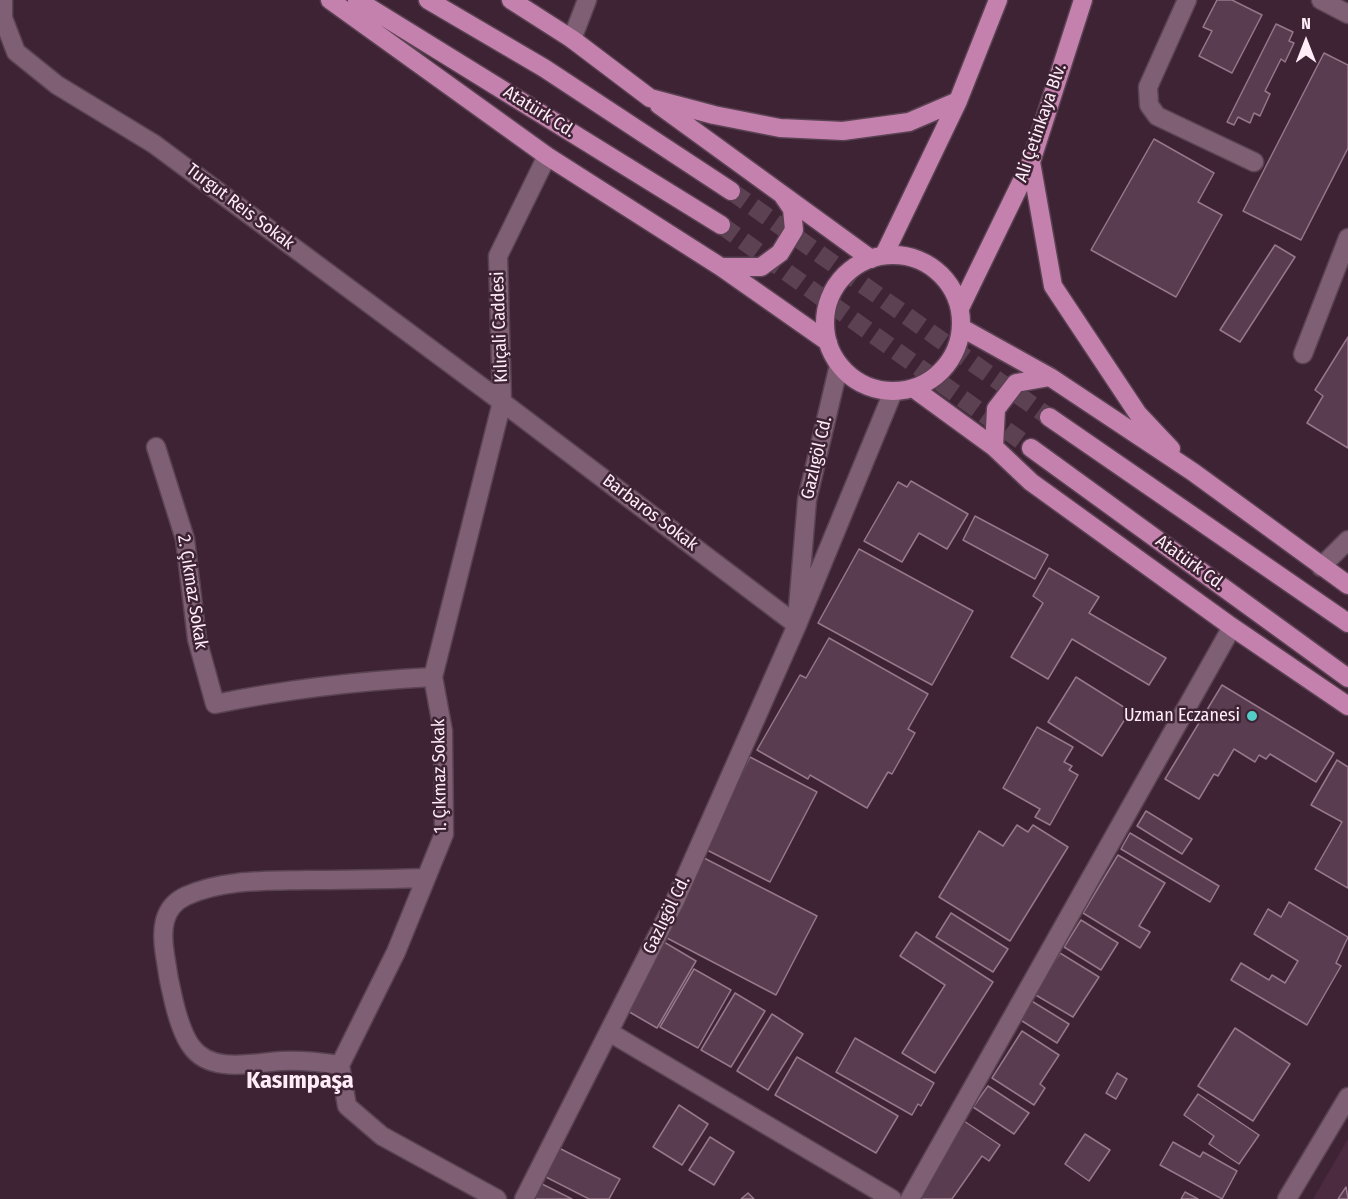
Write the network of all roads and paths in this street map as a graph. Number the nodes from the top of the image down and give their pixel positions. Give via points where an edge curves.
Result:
1 (3, 0) edge
2 (330, 0) edge
3 (357, 0) edge
4 (428, 0) edge
5 (511, 0) edge
6 (587, 0) edge
7 (998, 0) edge
8 (1083, 0) edge
9 (1187, 0) edge
10 (1321, 0) edge
11 (1348, 14) edge
12 (572, 39) junction
13 (650, 98) junction
14 (957, 101) junction
15 (547, 156) junction
16 (1031, 162) junction
17 (1254, 162) dead end
18 (731, 191) tunnel mouth
19 (780, 191) junction
20 (721, 225) tunnel mouth
21 (1348, 238) edge
22 (877, 257) junction
23 (721, 267) junction
24 (960, 308) junction
25 (962, 328) junction
26 (828, 342) junction
27 (1303, 354) dead end
28 (839, 365) junction
29 (1050, 377) junction
30 (913, 388) junction
31 (893, 392) junction
32 (502, 402) junction
33 (1049, 417) tunnel mouth
34 (156, 447) dead end
35 (994, 447) junction
36 (1031, 448) tunnel mouth
37 (1193, 472) junction
38 (1348, 540) edge
39 (1321, 567) junction
40 (1348, 585) edge
41 (1348, 623) edge
42 (797, 625) junction
43 (1232, 627) junction
44 (433, 677) junction
45 (1348, 678) edge
46 (1348, 706) edge
47 (426, 878) junction
48 (609, 1032) junction
49 (340, 1065) junction
50 (1348, 1097) edge
51 (497, 1199) edge
52 (524, 1199) edge
53 (892, 1199) edge
54 (910, 1199) edge
55 (1287, 1199) edge

1 - 32 street, Turgut Reis Sokak via 3,18 16,51 57,85 154,144
2 - 15 main road
3 - 20 main road, Atatürk Cd.
4 - 18 main road, Atatürk Cd. via 544,68
5 - 12 main road
6 - 12 street
7 - 14 main road
8 - 16 main road, Ali Çetinkaya Blv.
9 - 17 street via 1148,87 1149,105 1157,116
10 - 11 street
12 - 13 main road
13 - 14 main road via 780,129 843,131 909,122
13 - 19 main road
14 - 22 main road
15 - 23 main road
15 - 32 street, Kılıçali Caddesi via 498,256
16 - 24 main road, Ali Çetinkaya Blv.
16 - 37 main road via 1053,286 1138,414
19 - 22 main road
19 - 23 main road via 792,209 794,230 780,253 761,267
21 - 27 street
22 - 24 main road via 904,255 923,261 953,289
22 - 26 main road via 847,272 834,288 826,307 824,327
23 - 26 main road
24 - 25 main road
25 - 29 main road
25 - 30 main road via 947,366 932,380
26 - 28 main road
28 - 31 main road via 854,379
28 - 42 street, Gazlıgöl Cd. via 807,500
29 - 35 main road via 1016,383 996,409
29 - 37 main road
30 - 31 main road
30 - 35 main road
31 - 42 street, Gazlıgöl Cd.
32 - 42 street, Barbaros Sokak
32 - 44 street, 1. Çıkmaz Sokak
33 - 41 main road
34 - 44 street, 2. Çıkmaz Sokak via 185,539 197,639 215,704 263,693
35 - 43 main road via 1031,482
36 - 45 main road, Atatürk Cd.
37 - 39 main road
38 - 39 street
39 - 40 main road
42 - 48 street, Gazlıgöl Cd. via 675,901
43 - 46 main road
43 - 54 street
44 - 47 street, 1. Çıkmaz Sokak via 443,731 444,834
47 - 49 street, 1. Çıkmaz Sokak via 396,952
47 - 49 street via 222,886 187,895 176,902 164,921 162,937 169,984 186,1038 196,1053 239,1066 303,1061
48 - 52 street, Gazlıgöl Cd.
48 - 53 street
49 - 51 street via 347,1106 382,1136
50 - 55 street

